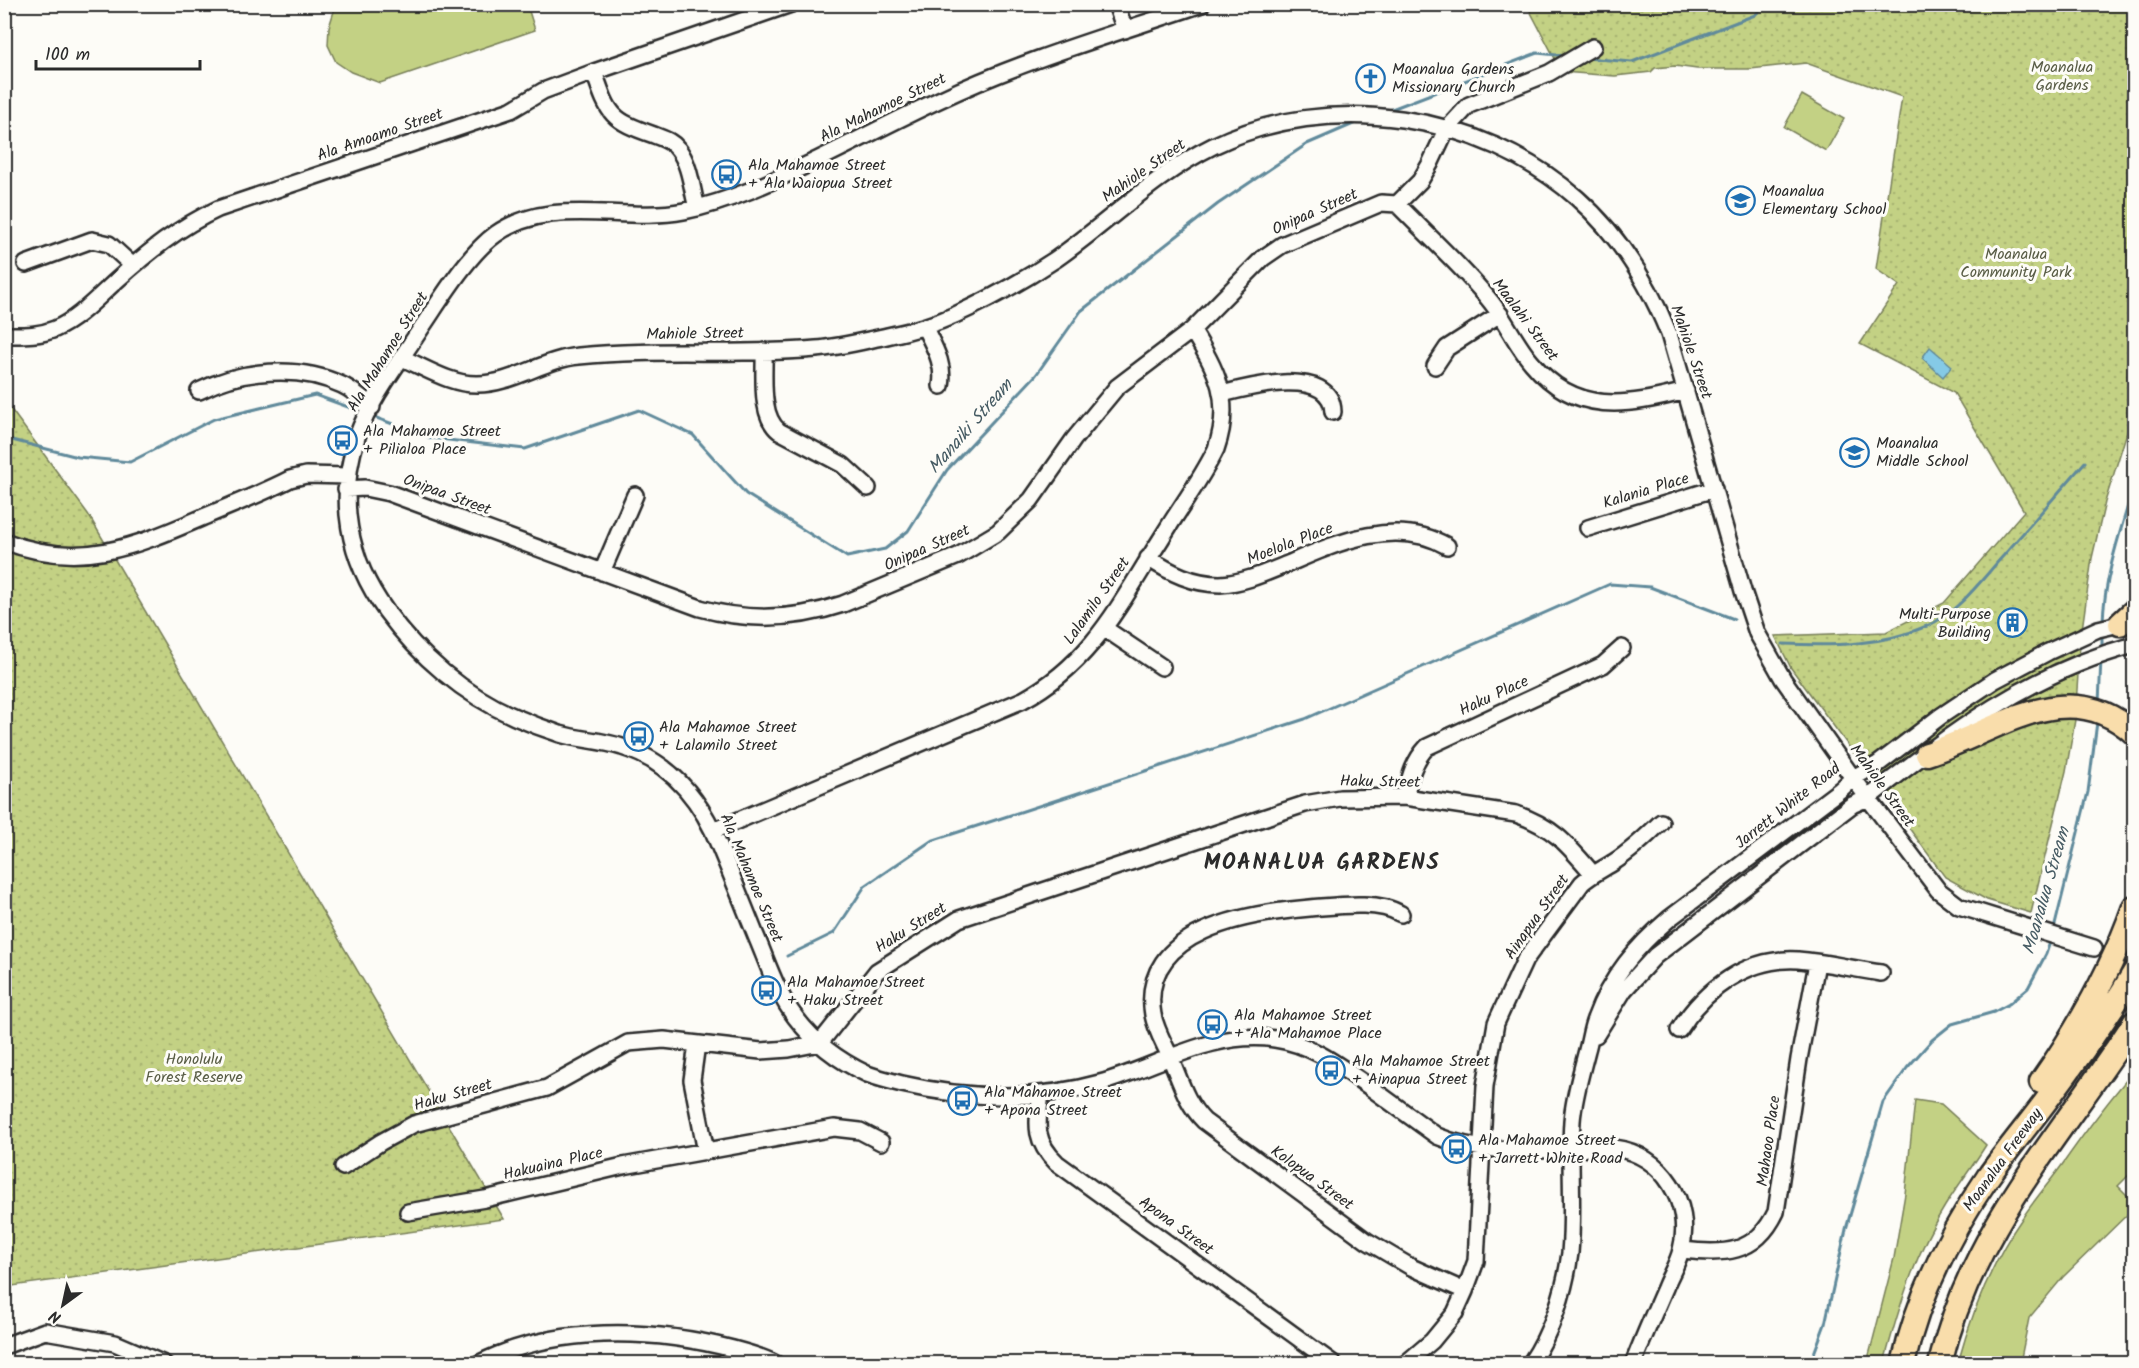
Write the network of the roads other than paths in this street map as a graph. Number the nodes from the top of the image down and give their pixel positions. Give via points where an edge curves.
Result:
1 (791, 4) edge
2 (1116, 4) edge
3 (1202, 4) edge
4 (1125, 30) junction
5 (1593, 47) dead end
6 (594, 72) junction
7 (1446, 130) junction
8 (1396, 204) junction
9 (697, 208) junction
10 (26, 264) dead end
11 (133, 266) junction
12 (1500, 314) junction
13 (925, 328) junction
14 (1192, 330) junction
15 (4, 335) edge
16 (764, 351) junction
17 (402, 358) junction
18 (1435, 366) dead end
19 (941, 386) dead end
20 (199, 391) dead end
21 (1686, 391) junction
22 (1222, 394) junction
23 (370, 412) junction
24 (1333, 412) dead end
25 (347, 483) junction
26 (868, 488) dead end
27 (1714, 489) junction
28 (635, 495) dead end
29 (1588, 528) dead end
30 (4, 541) edge
31 (1447, 546) dead end
32 (1148, 558) junction
33 (602, 572) junction
34 (2130, 618) edge
35 (1104, 628) junction
36 (2134, 645) edge
37 (1622, 648) dead end
38 (1162, 667) dead end
39 (2134, 733) edge
40 (1927, 754) junction
41 (1853, 777) junction
42 (1405, 797) junction
43 (1869, 798) junction
44 (1661, 822) dead end
45 (713, 831) junction
46 (1593, 874) junction
47 (2134, 907) edge
48 (1401, 914) dead end
49 (2129, 926) edge
50 (2094, 948) dead end
51 (1817, 963) junction
52 (2134, 973) edge
53 (1881, 974) dead end
54 (2134, 1023) edge
55 (1679, 1030) dead end
56 (697, 1044) junction
57 (820, 1044) junction
58 (2134, 1050) edge
59 (1587, 1051) junction
60 (1171, 1058) junction
61 (1041, 1094) junction
62 (881, 1142) dead end
63 (1481, 1148) junction
64 (1572, 1149) junction
65 (706, 1152) junction
66 (343, 1167) dead end
67 (2005, 1210) junction
68 (408, 1212) dead end
69 (1956, 1226) junction
70 (1681, 1250) junction
71 (1465, 1291) junction
72 (4, 1346) edge
73 (487, 1362) edge
74 (164, 1364) edge
75 (776, 1364) edge
76 (1334, 1364) edge
77 (1405, 1364) edge
78 (1530, 1364) edge
79 (1632, 1364) edge
80 (1903, 1364) edge
81 (1940, 1364) edge

1 - 6 street, Ala Amoamo Street
2 - 4 street
3 - 4 street, Ala Mahamoe Street
4 - 9 street, Ala Mahamoe Street via 980,82 760,188
5 - 7 street via 1558,68 1469,105
6 - 9 street via 615,118 670,142 680,152
6 - 11 street, Ala Amoamo Street via 543,91 511,110 218,209 172,234
7 - 8 street via 1426,171
7 - 13 street, Mahiole Street via 1376,116 1331,115 1237,136 1161,177 1038,270
7 - 21 street, Mahiole Street via 1518,158 1558,183 1592,212 1623,248 1649,289 1669,334
8 - 12 street, Maalahi Street
8 - 14 street, Onipaa Street via 1381,203 1272,251
9 - 17 street, Ala Mahamoe Street via 644,214 551,213 517,222 477,251
10 - 11 street via 92,240 109,244
11 - 15 street, Ala Amoamo Street via 63,325 37,334
12 - 18 street via 1447,348
12 - 21 street, Maalahi Street via 1531,363 1550,381 1573,394 1623,405
13 - 16 street, Mahiole Street via 831,347
13 - 19 street via 940,360
14 - 22 street, Lalamilo Street via 1216,372
14 - 33 street, Onipaa Street via 1110,394 1031,500 998,532 958,556 843,604 788,617 734,616 700,609
16 - 17 street, Mahiole Street via 573,356 480,385 452,380
16 - 26 street via 766,412 771,423 778,431 843,465
17 - 23 street, Ala Mahamoe Street
20 - 23 street via 224,380 254,374 300,374 344,385
21 - 27 street, Mahiole Street
22 - 24 street via 1272,383 1296,383 1324,392 1331,400
22 - 32 street, Lalamilo Street via 1224,417 1216,449
23 - 25 street, Ala Mahamoe Street via 358,434
25 - 30 street, Onipaa Street via 306,475 290,479 155,539 107,552 57,553
25 - 33 street, Onipaa Street via 389,493
25 - 45 street, Ala Mahamoe Street via 350,530 368,580 399,627 441,669 474,695 516,718 561,734 622,746 655,762 688,789
27 - 29 street, Kalania Place
27 - 41 street, Mahiole Street via 1746,602 1765,649
28 - 33 street
31 - 32 street, Moelola Place via 1414,533 1361,537 1256,577 1218,584 1185,578
32 - 35 street, Lalamilo Street
34 - 41 street, Jarrett White Road via 2098,629 1995,680
35 - 38 street
35 - 45 street, Lalamilo Street via 1074,664 1023,700
36 - 40 street, Jarrett White Road via 2038,680 1988,709
37 - 42 street, Haku Place via 1603,664 1427,747 1412,768
39 - 40 highway via 2099,711 2064,706 2021,715
40 - 43 street, Jarrett White Road
41 - 43 street, Mahiole Street
41 - 59 street, Jarrett White Road via 1642,943 1604,995
42 - 46 street, Haku Street via 1531,819 1555,832
42 - 57 street, Haku Street via 1340,798 1305,804 959,919 877,971
43 - 50 street, Mahiole Street via 1938,890 1959,906
43 - 59 street, Jarrett White Road via 1852,805 1655,956 1624,990
44 - 46 street, Ainapua Street via 1640,843
45 - 57 street, Ala Mahamoe Street via 777,988 797,1019
46 - 63 street, Ainapua Street via 1570,898 1525,960 1496,1023 1485,1086
47 - 49 highway
48 - 60 street, Kolopua Street via 1374,906 1271,912 1233,920 1190,938 1167,958 1157,975 1153,994 1156,1024
49 - 69 highway via 2054,1065 2031,1097
51 - 53 street
51 - 55 street via 1784,960 1744,970 1710,992
51 - 70 street, Mahaoo Place via 1776,1212 1760,1236 1745,1247 1716,1253
52 - 69 highway, Moanalua Freeway
54 - 67 highway, Moanalua Freeway
56 - 57 street, Haku Street via 761,1051
56 - 65 street via 692,1080
56 - 66 street, Haku Street via 664,1040 628,1043 547,1088 414,1124
57 - 61 street, Ala Mahamoe Street via 868,1074 920,1088 975,1095
58 - 67 highway
59 - 64 street, Jarrett White Road via 1574,1100
60 - 61 street, Ala Mahamoe Street via 1099,1083
60 - 63 street, Ala Mahamoe Street via 1210,1042 1236,1037 1290,1042 1333,1061 1437,1136
60 - 71 street, Kolopua Street via 1189,1103 1204,1121 1374,1246
61 - 76 street, Apona Street via 1036,1127 1041,1142 1058,1163
62 - 65 street, Hakuaina Place via 860,1131 834,1128
63 - 64 street, Ala Mahamoe Street
63 - 71 street, Ainapua Street via 1478,1246
64 - 70 street, Ala Mahamoe Street via 1615,1148 1654,1166 1669,1182 1680,1203 1684,1227
64 - 78 street, Jarrett White Road via 1570,1252 1553,1319
65 - 68 street, Hakuaina Place
67 - 81 highway, Moanalua Freeway via 1959,1300
69 - 80 highway, Moanalua Freeway via 1921,1303
70 - 79 street, Ala Mahamoe Street
71 - 77 street, Ainapua Street via 1446,1326
72 - 74 street via 45,1331 115,1343
73 - 75 street via 549,1340 628,1335 703,1342

